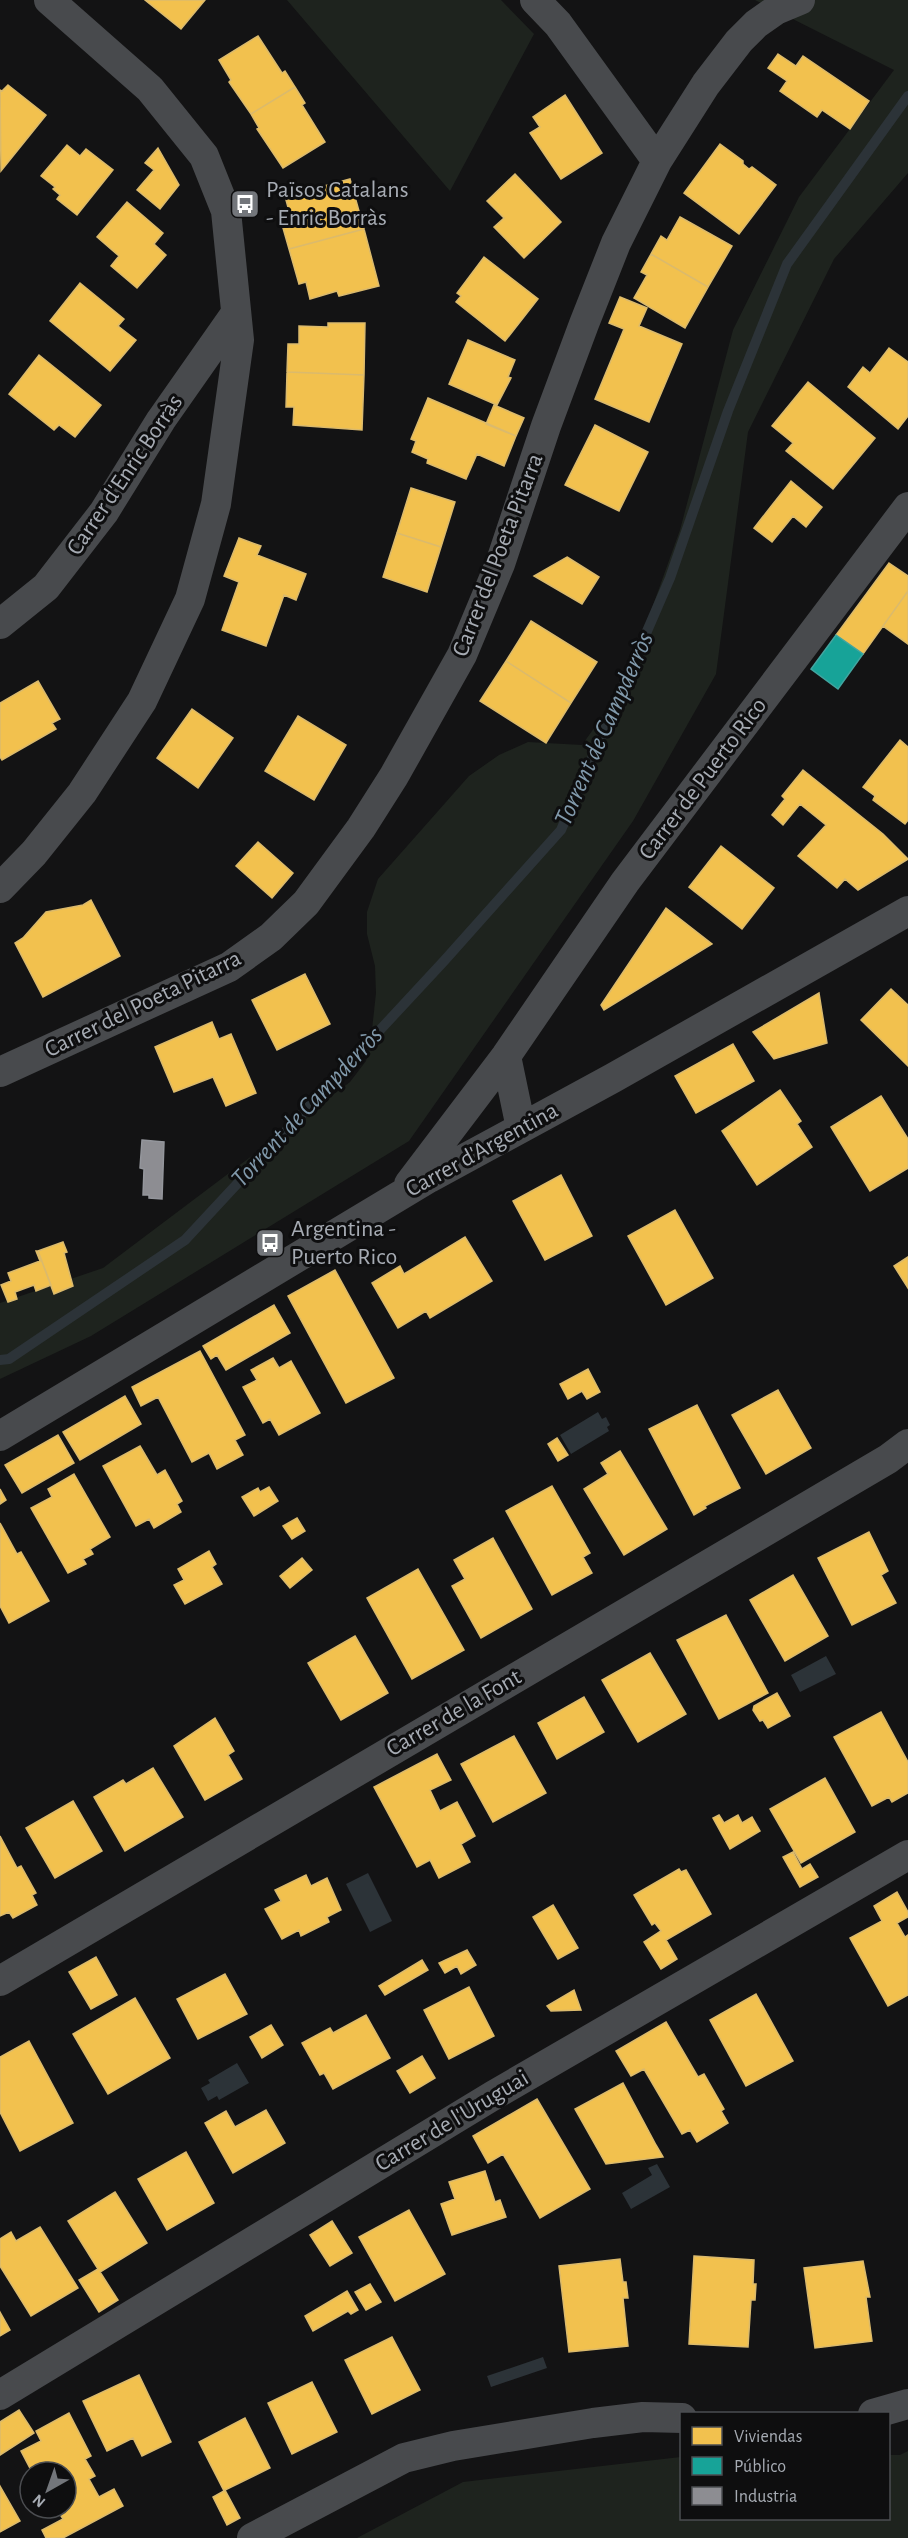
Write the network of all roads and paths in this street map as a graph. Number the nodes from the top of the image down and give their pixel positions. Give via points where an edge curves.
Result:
1 (48, 0) edge
2 (535, 0) edge
3 (800, 0) edge
4 (657, 161) junction
5 (237, 313) junction
6 (908, 507) edge
7 (0, 624) edge
8 (0, 888) edge
9 (908, 911) edge
10 (506, 1056) junction
11 (0, 1072) edge
12 (521, 1128) junction
13 (402, 1194) junction
14 (0, 1436) edge
15 (908, 1444) edge
16 (908, 1855) edge
17 (0, 1981) edge
18 (0, 2395) edge
19 (908, 2404) edge
20 (880, 2412) edge
21 (680, 2418) edge
22 (252, 2538) edge

1 - 5 street via 150,89 204,156 226,211
2 - 4 street via 558,24
3 - 4 street, Carrer del Poeta Pitarra via 776,10 739,41
4 - 11 street, Carrer del Poeta Pitarra via 616,243 584,324 500,564 462,655 361,828 306,903 272,937 229,967
5 - 7 street, Carrer d'Enric Borràs via 160,420 104,512 46,587
5 - 8 street via 239,340 216,504 190,598 142,701 82,793
6 - 10 street, Carrer de Puerto Rico via 625,882
9 - 12 street, Carrer d'Argentina
10 - 12 street
10 - 13 street, Carrer de Puerto Rico
12 - 13 street, Carrer d'Argentina
13 - 14 street, Carrer d'Argentina
15 - 17 street, Carrer de la Font
16 - 18 street, Carrer de l'Uruguai via 494,2096
19 - 20 street
21 - 22 street via 643,2416 593,2423 404,2458

